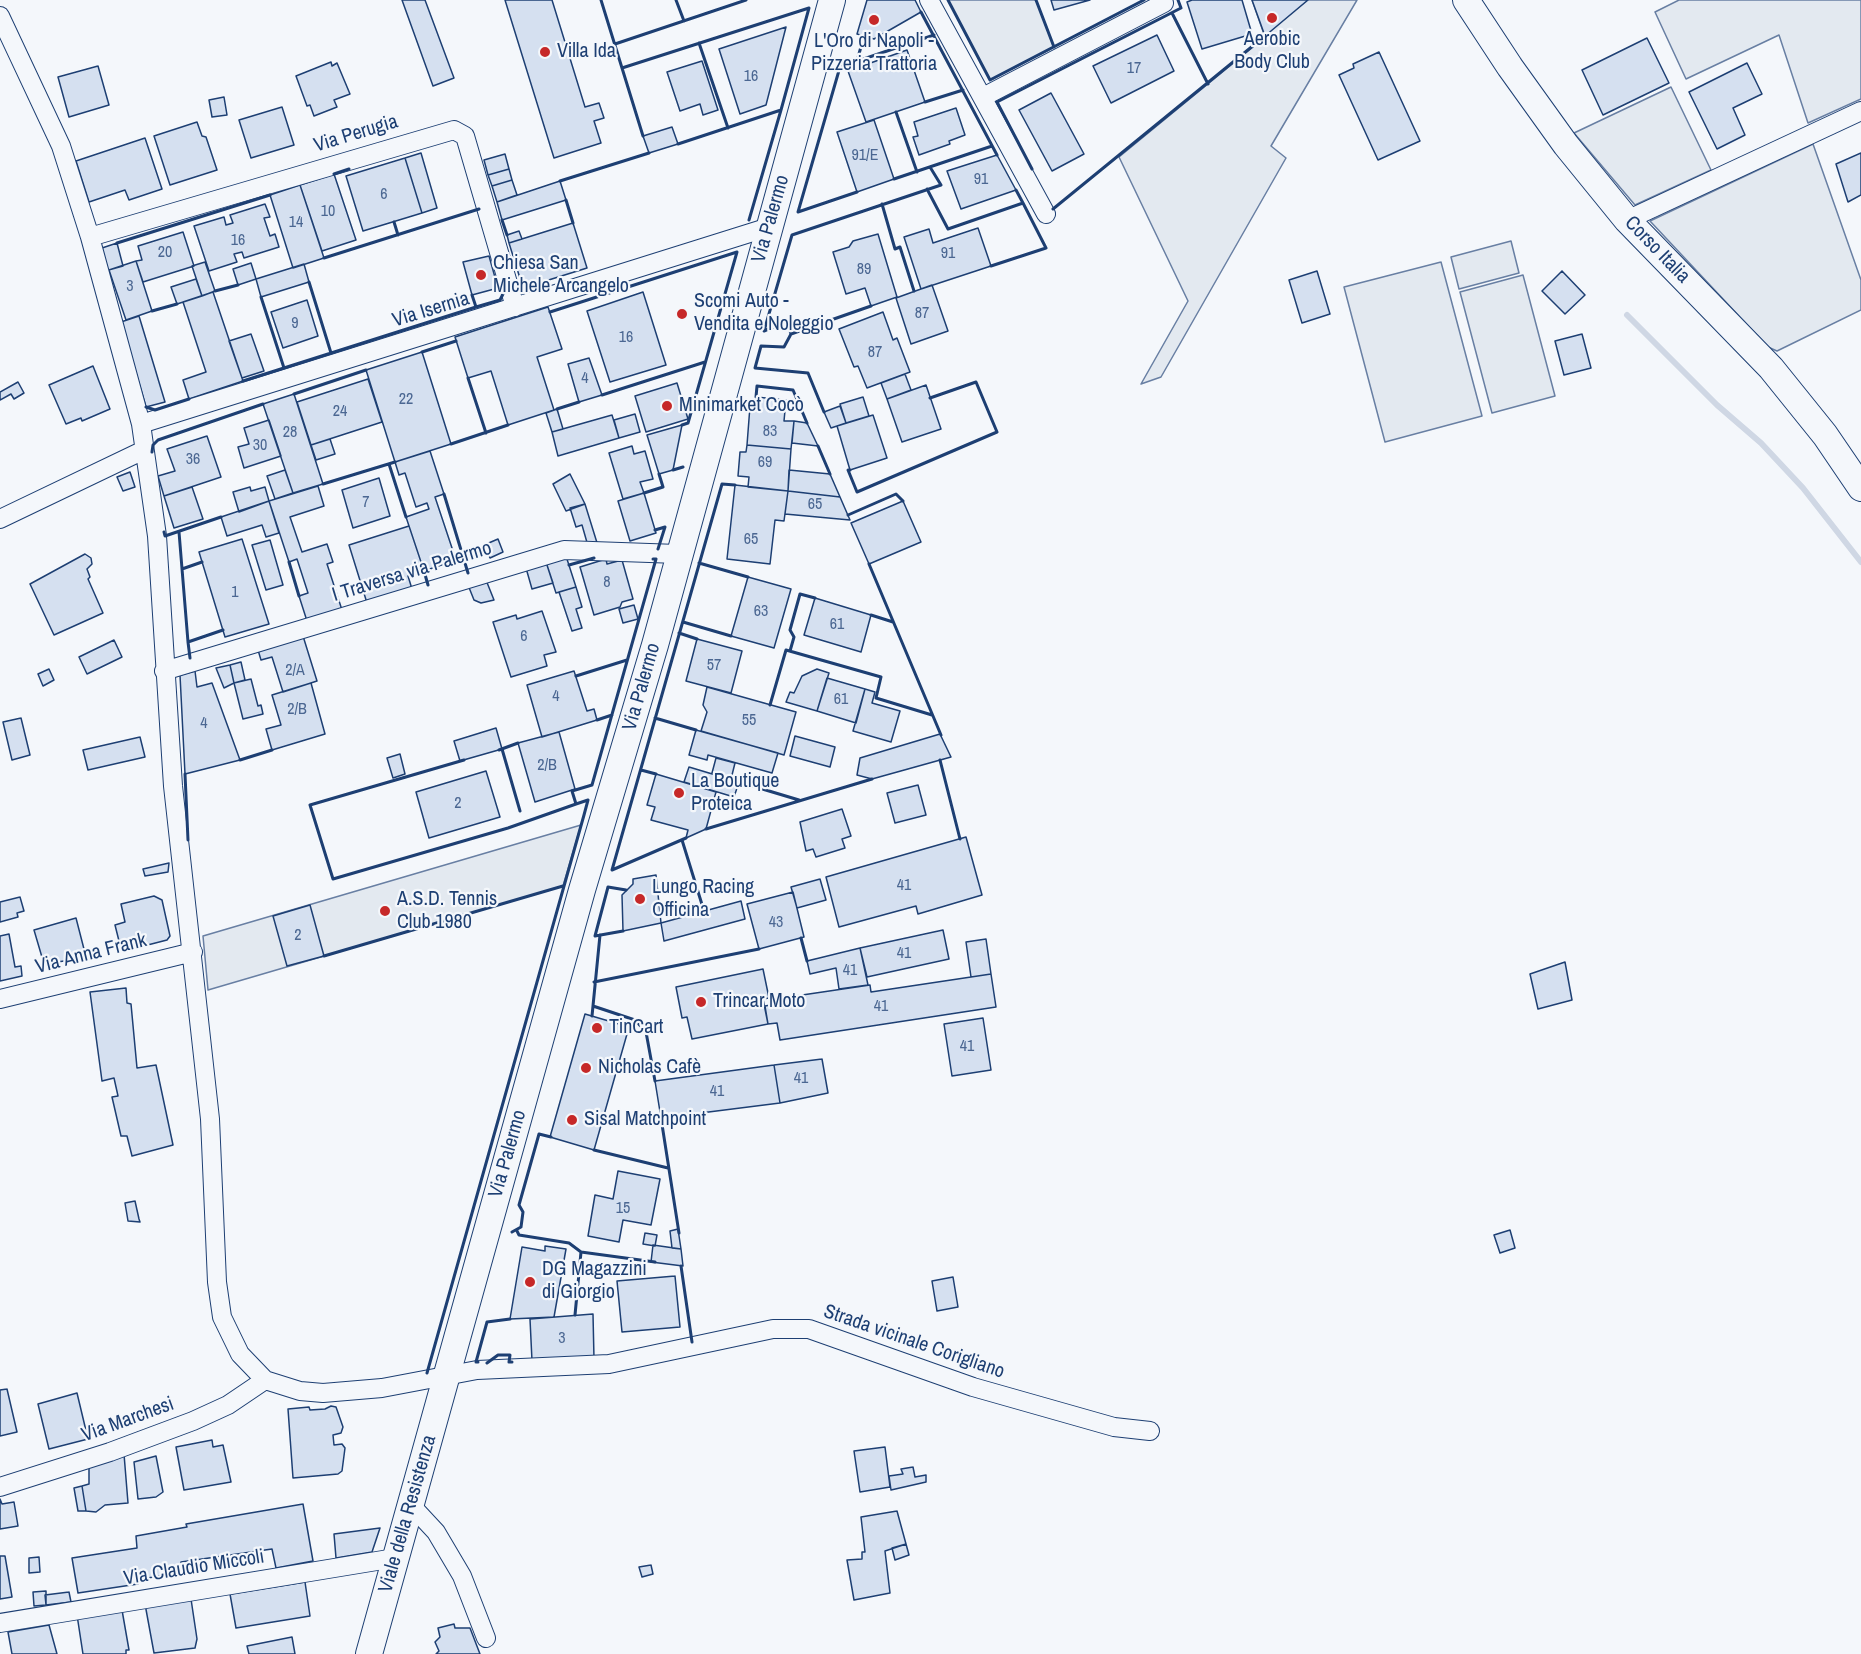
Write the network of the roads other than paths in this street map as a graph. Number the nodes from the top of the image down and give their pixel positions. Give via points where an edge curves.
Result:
1 (832, 0) edge
2 (929, 0) edge
3 (1162, 0) edge
4 (1466, 0) edge
5 (0, 16) edge
6 (982, 97) junction
7 (1861, 111) edge
8 (1046, 214) dead end
9 (1627, 220) junction
10 (769, 226) junction
11 (90, 237) junction
12 (515, 307) junction
13 (141, 424) junction
14 (144, 450) junction
15 (1861, 488) edge
16 (0, 519) edge
17 (678, 554) junction
18 (164, 671) junction
19 (193, 952) junction
20 (0, 999) edge
21 (447, 1373) junction
22 (265, 1380) junction
23 (1150, 1431) dead end
24 (0, 1488) edge
25 (410, 1504) junction
26 (395, 1558) junction
27 (0, 1623) edge
28 (486, 1638) dead end
29 (369, 1654) edge

1 - 10 main road, Via Palermo
2 - 6 street
3 - 6 street via 1164,3
4 - 9 main road, Corso Italia via 1566,145
5 - 11 street via 61,146
6 - 8 street
7 - 9 street
9 - 15 main road, Corso Italia via 1771,368
10 - 12 street, Via Isernia
10 - 17 main road, Via Palermo
11 - 12 street, Via Perugia via 454,130 465,136
11 - 13 street
12 - 13 street, Via Isernia
13 - 14 street
14 - 16 street
14 - 18 street via 157,536
17 - 18 street, I Traversa via Palermo via 564,550
17 - 21 main road, Via Palermo
18 - 19 street
19 - 20 street, Via Anna Frank
19 - 22 street via 210,1119 222,1317 240,1354
21 - 22 street, Strada vicinale Corigliano via 382,1388 323,1393 300,1391
21 - 23 street, Strada vicinale Corigliano via 609,1364 773,1329 809,1329 983,1390 1114,1427
21 - 25 main road, Viale della Resistenza
22 - 24 street, Via Marchesi via 228,1405 193,1421
25 - 26 main road, Viale della Resistenza
25 - 28 street via 436,1532 462,1576
26 - 27 street, Via Claudio Miccoli
26 - 29 main road, Viale della Resistenza

